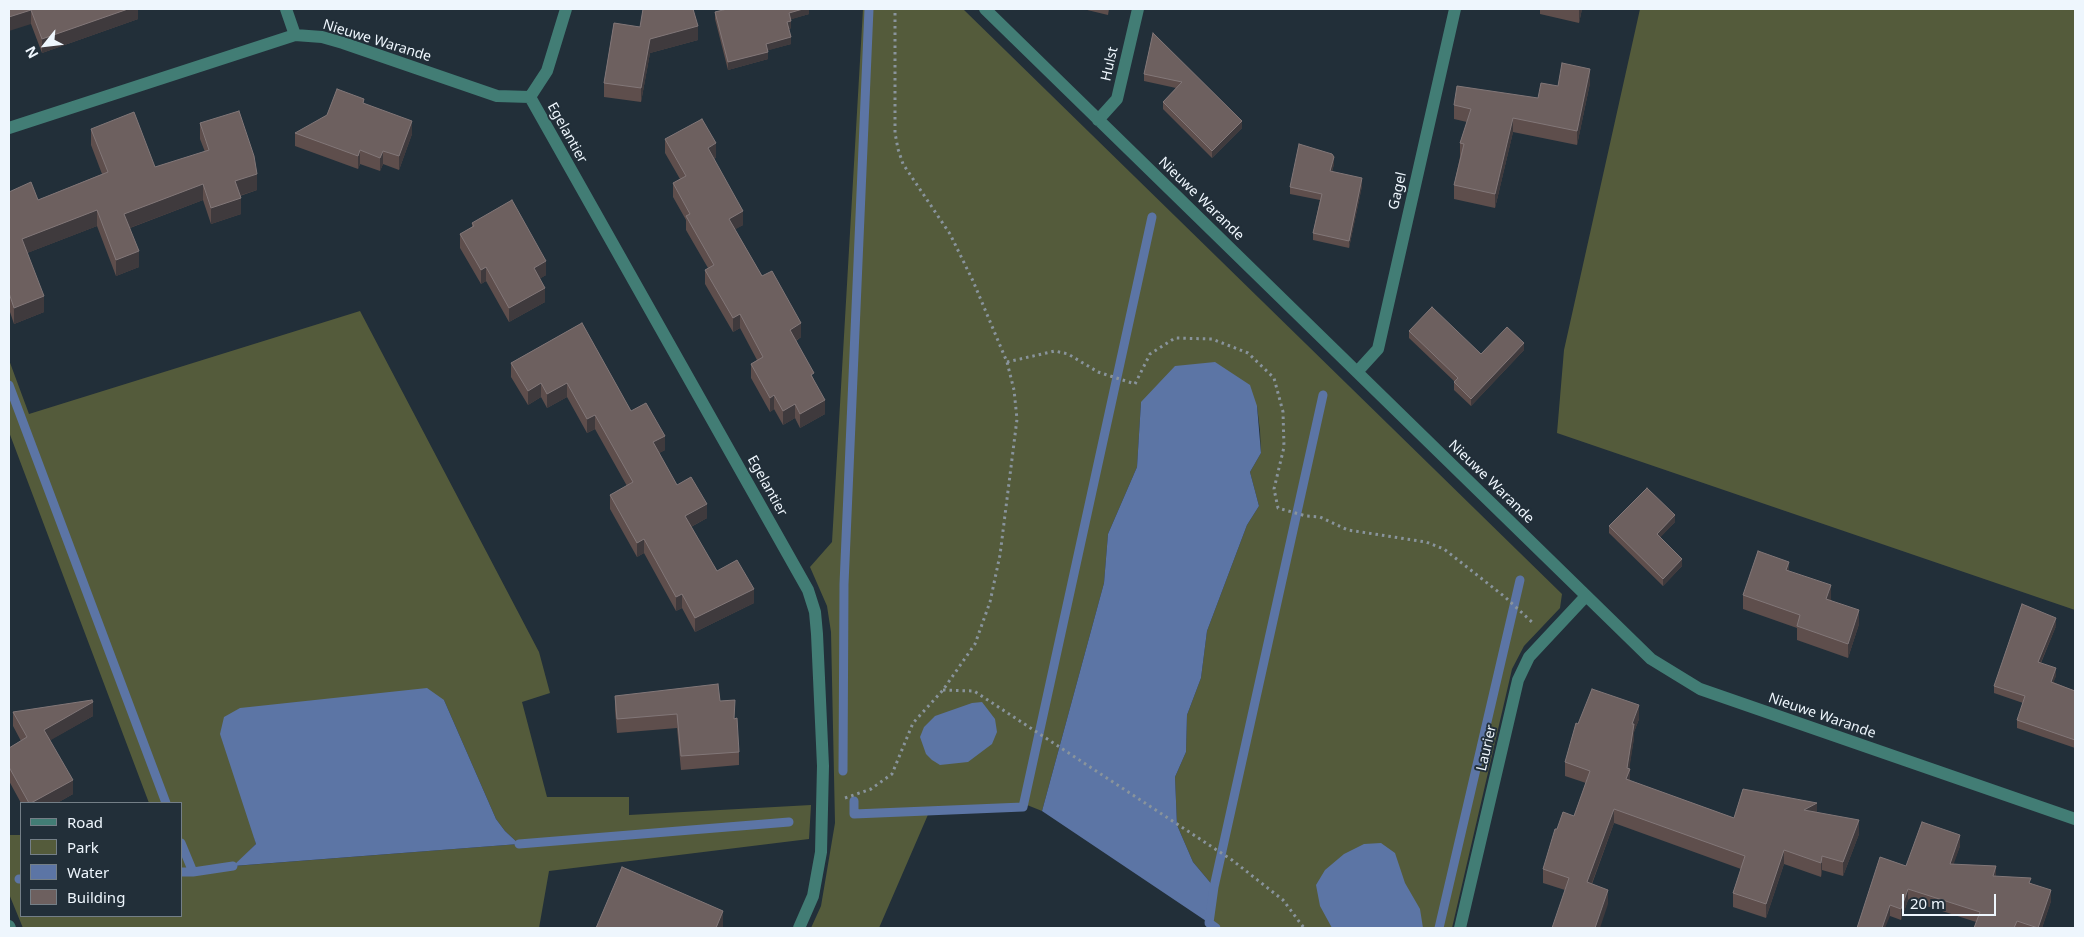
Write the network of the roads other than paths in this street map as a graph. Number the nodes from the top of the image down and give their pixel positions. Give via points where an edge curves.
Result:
1 (286, 9) edge
2 (566, 9) edge
3 (985, 9) edge
4 (1138, 9) edge
5 (1455, 9) edge
6 (295, 35) junction
7 (530, 98) junction
8 (1098, 120) junction
9 (9, 128) edge
10 (1357, 372) junction
11 (1586, 596) junction
12 (2075, 819) edge
13 (799, 928) edge
14 (1460, 928) edge

1 - 6 street
2 - 7 street via 547,71
3 - 8 street, Nieuwe Warande
4 - 8 street, Hulst via 1117,99
5 - 10 street, Gagel via 1378,349
6 - 7 street, Nieuwe Warande via 344,43 497,96
6 - 9 street, Nieuwe Warande
7 - 13 street, Egelantier via 808,590 817,634 823,766 821,852 813,896
8 - 10 street, Nieuwe Warande
10 - 11 street, Nieuwe Warande
11 - 12 street, Nieuwe Warande via 1651,659 1700,689
11 - 14 street, Laurier via 1529,657 1518,680

